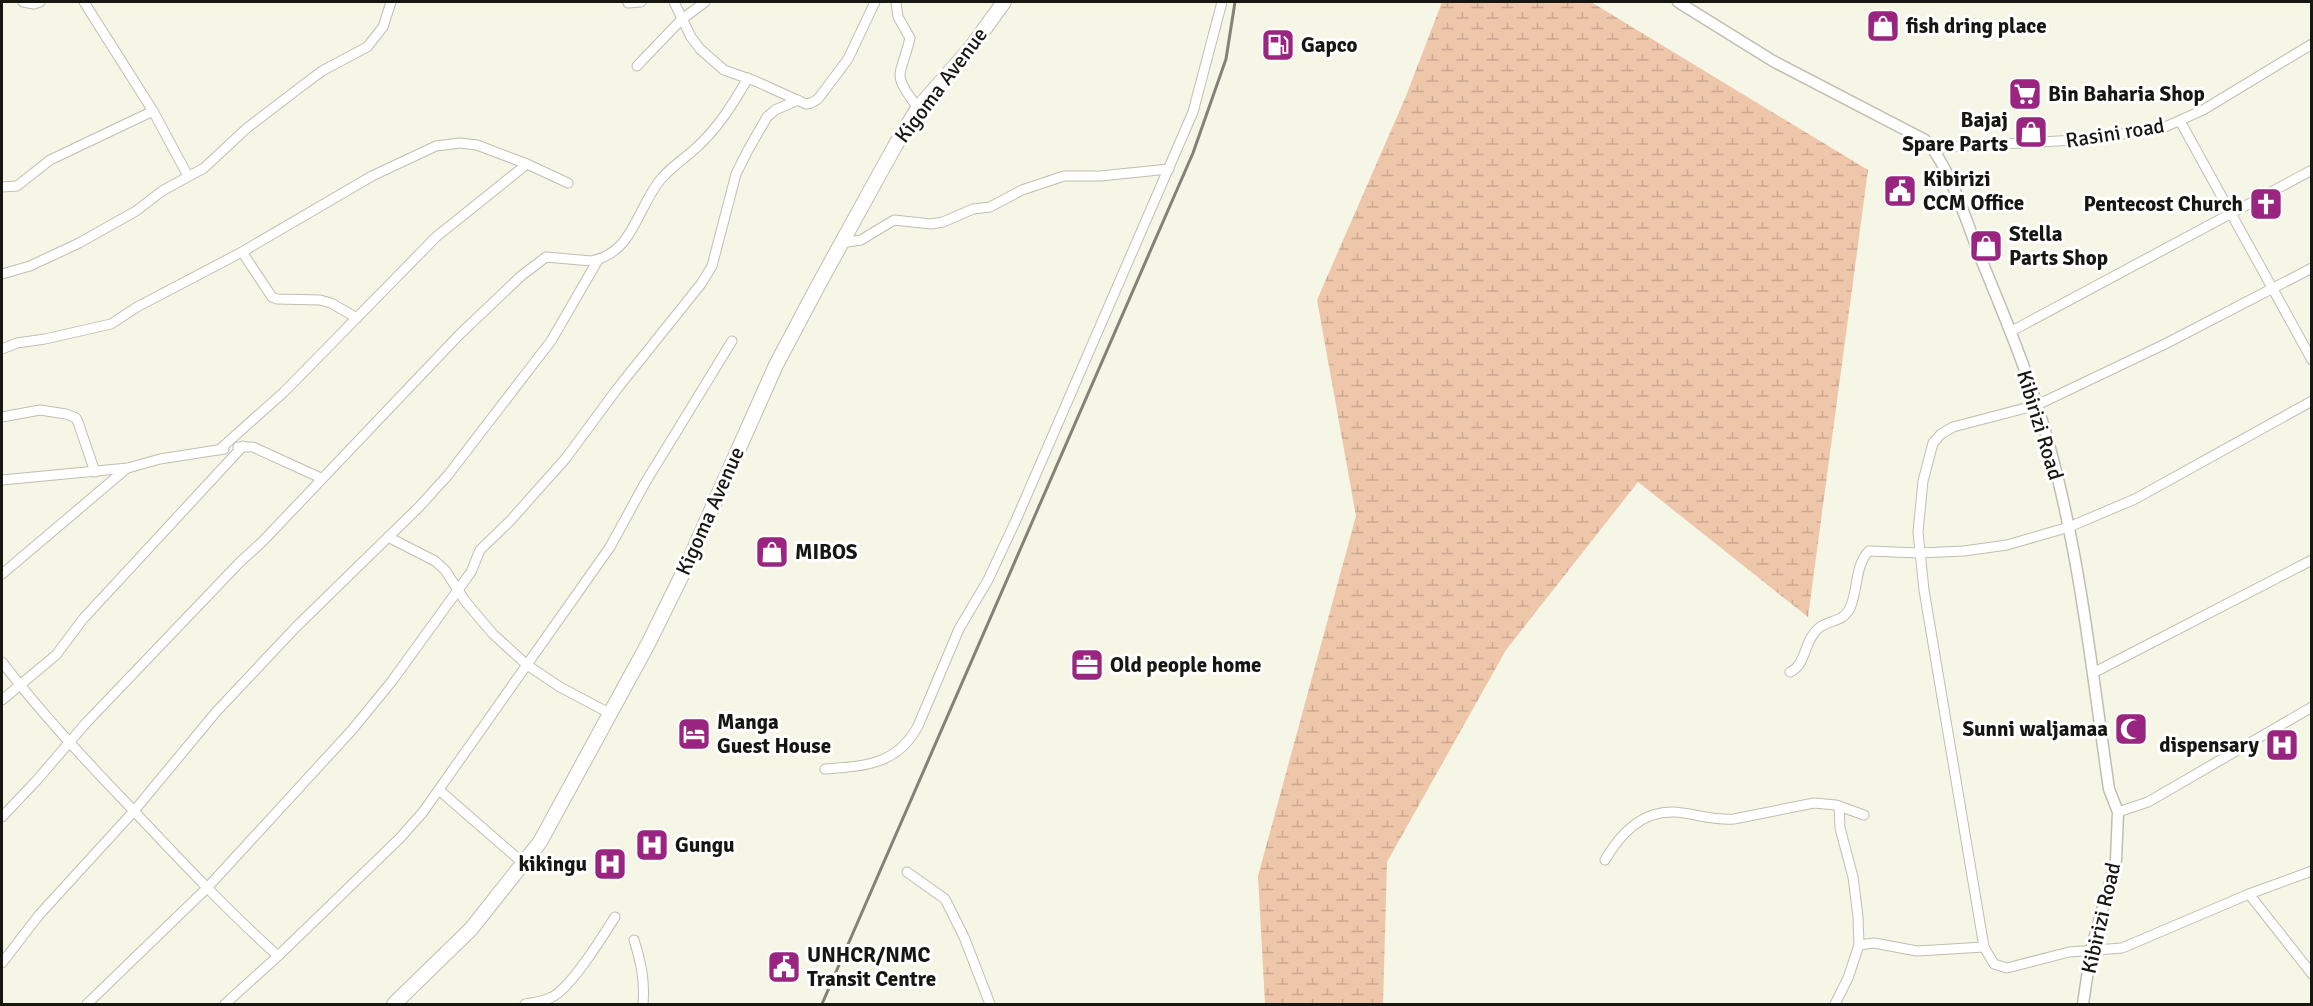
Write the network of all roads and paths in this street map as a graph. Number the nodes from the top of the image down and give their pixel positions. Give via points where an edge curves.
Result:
1 (23, 2) edge
2 (40, 2) edge
3 (84, 2) edge
4 (391, 2) edge
5 (641, 2) edge
6 (674, 2) edge
7 (705, 2) edge
8 (875, 2) edge
9 (896, 2) edge
10 (1004, 2) edge
11 (1222, 2) edge
12 (1678, 2) edge
13 (628, 3) dead end
14 (681, 20) junction
15 (2312, 44) edge
16 (637, 66) dead end
17 (748, 78) junction
18 (798, 100) junction
19 (918, 108) junction
20 (153, 111) junction
21 (2180, 122) junction
22 (1933, 148) junction
23 (527, 164) junction
24 (1169, 168) junction
25 (2312, 170) edge
26 (188, 176) junction
27 (568, 183) dead end
28 (2, 187) edge
29 (2230, 213) junction
30 (841, 243) junction
31 (242, 252) junction
32 (598, 260) junction
33 (2312, 268) edge
34 (2, 274) edge
35 (2272, 289) junction
36 (357, 318) junction
37 (2010, 332) junction
38 (732, 341) dead end
39 (2, 349) edge
40 (2312, 360) edge
41 (2312, 401) edge
42 (2037, 405) junction
43 (2, 417) edge
44 (243, 446) junction
45 (219, 450) junction
46 (128, 468) junction
47 (95, 472) junction
48 (321, 478) junction
49 (2, 480) edge
50 (2069, 527) junction
51 (388, 537) junction
52 (1919, 553) junction
53 (2312, 560) edge
54 (2, 574) edge
55 (457, 590) junction
56 (2, 662) edge
57 (526, 665) junction
58 (1790, 672) dead end
59 (2092, 673) junction
60 (20, 686) junction
61 (2, 700) edge
62 (2312, 707) edge
63 (610, 714) junction
64 (69, 743) junction
65 (825, 769) dead end
66 (439, 790) junction
67 (1839, 806) junction
68 (134, 811) junction
69 (2118, 812) junction
70 (1864, 815) dead end
71 (2, 817) edge
72 (1605, 860) dead end
73 (524, 864) junction
74 (2312, 871) edge
75 (907, 872) dead end
76 (207, 888) junction
77 (2248, 894) junction
78 (615, 917) dead end
79 (634, 940) dead end
80 (1859, 945) junction
81 (1984, 947) junction
82 (2091, 950) junction
83 (278, 956) junction
84 (2, 963) edge
85 (2312, 974) edge
86 (87, 1005) edge
87 (225, 1005) edge
88 (394, 1005) edge
89 (525, 1005) edge
90 (643, 1005) edge
91 (990, 1005) edge
92 (1835, 1005) edge
93 (2083, 1005) edge

1 - 2 street
3 - 20 street
4 - 26 street via 383,27 367,47 322,71 204,168
5 - 13 street
6 - 14 street
7 - 14 street
8 - 18 street via 848,59 824,92 811,103
9 - 19 street via 898,17 910,38 900,81
10 - 19 main road, Kigoma Avenue via 970,49
11 - 24 street via 1200,90
12 - 22 street, Kibirizi Road via 1773,61 1913,133
14 - 16 street
14 - 17 street via 712,60 724,70
15 - 21 street, Rasini road
17 - 18 street
17 - 32 street via 717,126 660,180 631,234
18 - 55 street via 767,117 748,150 730,192 712,266 701,284 566,458 480,550 471,572
19 - 30 main road, Kigoma Avenue
20 - 26 street
20 - 28 street via 50,160 17,186
21 - 22 street, Rasini road via 2092,139
21 - 29 street
22 - 37 street, Kibirizi Road
23 - 27 street
23 - 31 street via 477,145 460,142 436,146 372,176
23 - 36 street via 436,237
24 - 30 street via 1052,179 951,220 931,224 894,220 861,240
24 - 65 street via 1012,529 959,629 911,740 901,751 873,764
25 - 29 street
26 - 34 street via 79,243 30,266
29 - 35 street
29 - 37 street
30 - 63 main road, Kigoma Avenue via 776,365 687,565
31 - 36 street via 272,297 320,300
31 - 39 street via 111,324
32 - 48 street via 543,258 459,335
32 - 51 street via 526,376 448,474
33 - 35 street
35 - 40 street
35 - 42 street
36 - 45 street via 284,392
37 - 42 street, Kibirizi Road
38 - 57 street via 610,547
41 - 50 street via 2134,499
42 - 50 street, Kibirizi Road
42 - 52 street via 1953,427 1933,443 1919,510
43 - 47 street via 40,410 76,418
44 - 45 street
44 - 48 street
44 - 60 street via 83,619 56,655
45 - 46 street
46 - 47 street
46 - 54 street
47 - 49 street
48 - 64 street
50 - 52 street via 2007,545
50 - 59 street, Kibirizi Road
51 - 55 street via 435,561
51 - 68 street via 216,712
52 - 58 street via 1869,551 1861,563 1851,607 1845,615 1813,633 1800,666
52 - 81 street
53 - 59 street
55 - 57 street via 493,634
55 - 76 street via 352,730
56 - 60 street
57 - 63 street
57 - 66 street
59 - 69 street, Kibirizi Road via 2109,789
60 - 61 street
60 - 64 street
62 - 69 street via 2148,802
63 - 73 main road, Kigoma Avenue
64 - 68 street
64 - 71 street
66 - 73 street
66 - 83 street via 400,838
67 - 70 street
67 - 72 street via 1806,804 1723,820 1673,812 1652,815 1626,830
67 - 80 street via 1840,828 1853,877
68 - 76 street
68 - 84 street via 39,915
69 - 82 street, Kibirizi Road via 2115,867
73 - 88 main road, Kigoma Avenue via 471,929
74 - 77 street
75 - 91 street via 945,899
76 - 83 street
76 - 86 street
77 - 82 street via 2137,943
77 - 85 street
78 - 89 street via 584,963 556,995
79 - 90 street via 645,985
80 - 81 street via 1874,943 1917,951
80 - 92 street
81 - 82 street via 1994,964 2007,968
82 - 93 street, Kibirizi Road
83 - 87 street

